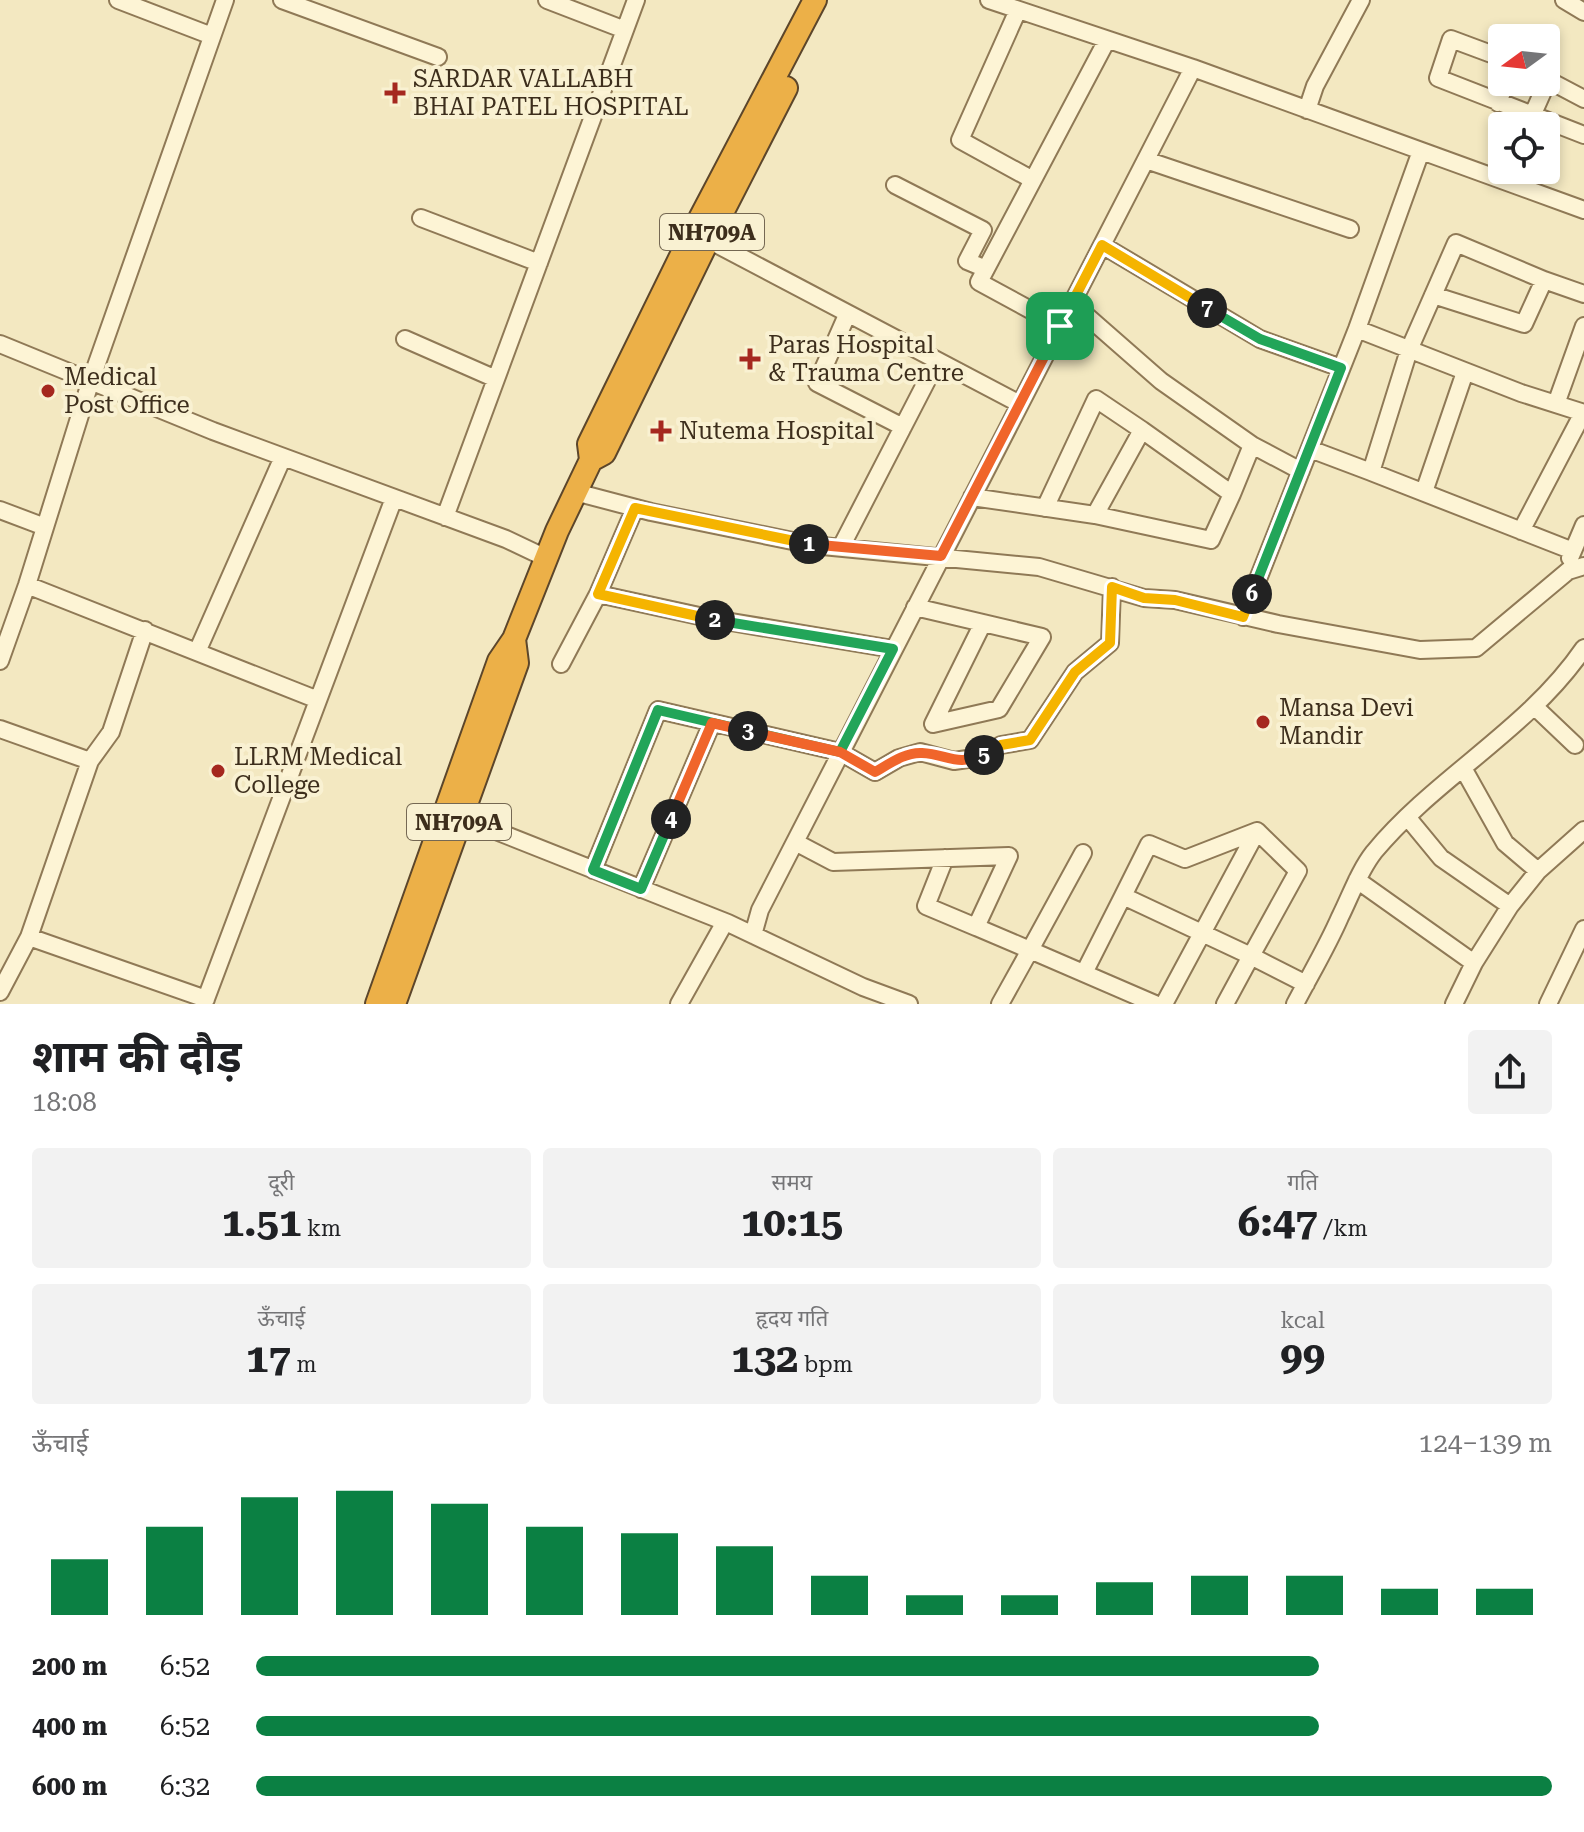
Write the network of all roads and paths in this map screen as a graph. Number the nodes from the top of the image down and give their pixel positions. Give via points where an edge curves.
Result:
1 (118, 0) edge
2 (225, 0) edge
3 (282, 0) edge
4 (547, 0) edge
5 (636, 0) edge
6 (815, 0) edge
7 (833, 0) edge
8 (989, 0) edge
9 (1361, 0) edge
10 (1564, 0) edge
11 (1018, 10) junction
12 (1584, 12) edge
13 (625, 30) junction
14 (212, 36) junction
15 (1107, 40) junction
16 (1488, 53) edge
17 (438, 57) dead end
18 (1193, 68) junction
19 (1501, 96) edge
20 (1584, 99) edge
21 (1498, 103) junction
22 (1307, 110) junction
23 (1517, 112) edge
24 (1537, 112) edge
25 (1560, 128) edge
26 (1584, 135) edge
27 (1421, 151) junction
28 (1146, 160) junction
29 (1488, 170) edge
30 (1033, 180) junction
31 (1528, 184) edge
32 (895, 185) dead end
33 (1584, 210) edge
34 (421, 218) dead end
35 (1350, 229) dead end
36 (700, 236) junction
37 (1102, 245) junction
38 (539, 263) junction
39 (986, 269) junction
40 (1544, 280) junction
41 (1584, 294) edge
42 (1433, 295) junction
43 (1072, 303) junction
44 (847, 315) junction
45 (1060, 326) junction
46 (1584, 326) edge
47 (1357, 329) junction
48 (405, 339) dead end
49 (0, 344) edge
50 (1409, 350) junction
51 (937, 361) junction
52 (1341, 368) junction
53 (1465, 372) junction
54 (496, 379) junction
55 (90, 383) junction
56 (1020, 404) junction
57 (1556, 404) junction
58 (1584, 413) edge
59 (903, 427) junction
60 (1142, 430) junction
61 (1252, 445) junction
62 (1310, 449) junction
63 (283, 457) junction
64 (1301, 471) junction
65 (1371, 472) junction
66 (575, 492) junction
67 (1424, 492) junction
68 (1232, 494) junction
69 (972, 497) junction
70 (394, 498) junction
71 (635, 508) junction
72 (1045, 508) junction
73 (0, 510) edge
74 (1095, 515) junction
75 (445, 517) junction
76 (1584, 525) edge
77 (45, 527) junction
78 (1521, 531) junction
79 (841, 547) junction
80 (1573, 551) junction
81 (941, 556) junction
82 (546, 558) junction
83 (1576, 569) edge
84 (27, 585) junction
85 (1112, 587) junction
86 (598, 594) junction
87 (915, 607) junction
88 (1243, 617) junction
89 (983, 623) junction
90 (145, 630) junction
91 (893, 649) junction
92 (1584, 649) edge
93 (197, 652) junction
94 (0, 661) edge
95 (561, 664) dead end
96 (318, 700) junction
97 (1534, 706) junction
98 (712, 723) junction
99 (0, 729) edge
100 (1581, 746) edge
101 (840, 752) junction
102 (90, 761) junction
103 (1463, 768) junction
104 (452, 814) junction
105 (1408, 818) junction
106 (1584, 830) edge
107 (1257, 831) junction
108 (795, 842) junction
109 (1083, 853) dead end
110 (945, 858) junction
111 (593, 870) junction
112 (1538, 871) junction
113 (1357, 880) junction
114 (641, 889) junction
115 (1123, 896) junction
116 (1510, 906) junction
117 (725, 922) junction
118 (976, 927) junction
119 (1584, 929) edge
120 (1203, 934) junction
121 (753, 935) junction
122 (29, 937) junction
123 (1030, 950) junction
124 (1251, 956) junction
125 (1474, 963) junction
126 (1084, 973) junction
127 (1306, 984) junction
128 (0, 992) edge
129 (1555, 1001) edge
130 (205, 1002) edge
131 (377, 1004) edge
132 (394, 1004) edge
133 (679, 1004) edge
134 (909, 1004) edge
135 (1000, 1004) edge
136 (1155, 1004) edge
137 (1164, 1004) edge
138 (1225, 1004) edge
139 (1295, 1004) edge
140 (1454, 1004) edge

1 - 14 street
2 - 14 street
3 - 17 street
4 - 13 street
5 - 13 street
6 - 36 highway, NH709A
7 - 36 highway, NH709A
8 - 11 street
9 - 22 street
10 - 12 street
11 - 15 street
11 - 30 street via 960,140
13 - 38 street
14 - 55 street
15 - 18 street
15 - 30 street
16 - 21 street via 1451,39 1438,78
18 - 22 street
18 - 28 street
19 - 21 street
20 - 24 street via 1548,80
21 - 23 street
22 - 27 street
25 - 26 street
27 - 29 street
27 - 47 street
28 - 35 street
28 - 37 street
30 - 39 street
31 - 33 street
32 - 39 street via 983,230 967,261
34 - 38 street
36 - 44 street
36 - 66 highway, NH709A via 589,444 591,460
37 - 43 street
37 - 52 street via 1260,339
38 - 54 street
39 - 45 street via 979,282
40 - 41 street
40 - 42 street via 1524,324
40 - 42 street via 1456,243
42 - 50 street
43 - 45 street
43 - 61 street via 1161,381
44 - 51 street
44 - 59 street via 817,383
45 - 56 street
46 - 57 street
47 - 50 street
47 - 52 street
48 - 54 street
49 - 55 street
50 - 53 street
50 - 65 street
51 - 56 street
51 - 59 street
52 - 62 street
53 - 57 street
53 - 67 street
54 - 75 street
55 - 63 street
55 - 77 street
56 - 69 street
57 - 58 street
58 - 78 street
59 - 79 street
60 - 68 street
60 - 72 street via 1096,399
60 - 74 street
61 - 64 street
61 - 68 street
62 - 64 street
62 - 65 street
63 - 70 street
63 - 93 street
64 - 88 street
65 - 67 street
66 - 71 street
66 - 82 highway, NH709A
67 - 78 street
68 - 74 street via 1211,540
69 - 72 street
69 - 81 street
70 - 75 street
70 - 96 street
71 - 79 street
71 - 86 street
72 - 74 street
73 - 77 street
75 - 82 street
76 - 80 street
77 - 84 street
78 - 80 street
79 - 81 street
80 - 83 street
81 - 85 street via 1039,567
81 - 87 street
82 - 104 highway, NH709A via 514,639 499,661
83 - 88 street via 1476,648 1420,650
84 - 90 street
84 - 94 street
85 - 88 street
85 - 101 street via 1110,643 1075,672 1030,740 954,761 920,752 875,772
86 - 91 street
86 - 95 street
87 - 89 street
87 - 91 street
89 - 89 street via 1042,637 999,709 933,724
90 - 93 street
90 - 102 street via 111,732
91 - 101 street
92 - 97 street
93 - 96 street
96 - 130 street
97 - 100 street
97 - 103 street
98 - 101 street
98 - 111 street via 658,710
98 - 114 street
99 - 102 street
101 - 108 street
102 - 122 street
103 - 105 street
103 - 112 street via 1505,843
104 - 111 street
104 - 131 highway, NH709A
104 - 132 highway, NH709A
105 - 113 street via 1373,853
105 - 116 street via 1441,858
106 - 112 street
107 - 115 street via 1185,859 1149,844
107 - 120 street
107 - 124 street via 1298,871
108 - 110 street via 833,862
108 - 121 street
109 - 123 street
110 - 118 street via 926,906
110 - 118 street via 1009,856
111 - 114 street
112 - 116 street
113 - 125 street
113 - 127 street
114 - 117 street
115 - 120 street
115 - 126 street
116 - 125 street
117 - 121 street
117 - 133 street
118 - 123 street
119 - 129 street
120 - 124 street
120 - 137 street
121 - 134 street
122 - 128 street
122 - 130 street
123 - 126 street
123 - 135 street
124 - 127 street
124 - 138 street
125 - 140 street
126 - 136 street
127 - 139 street

